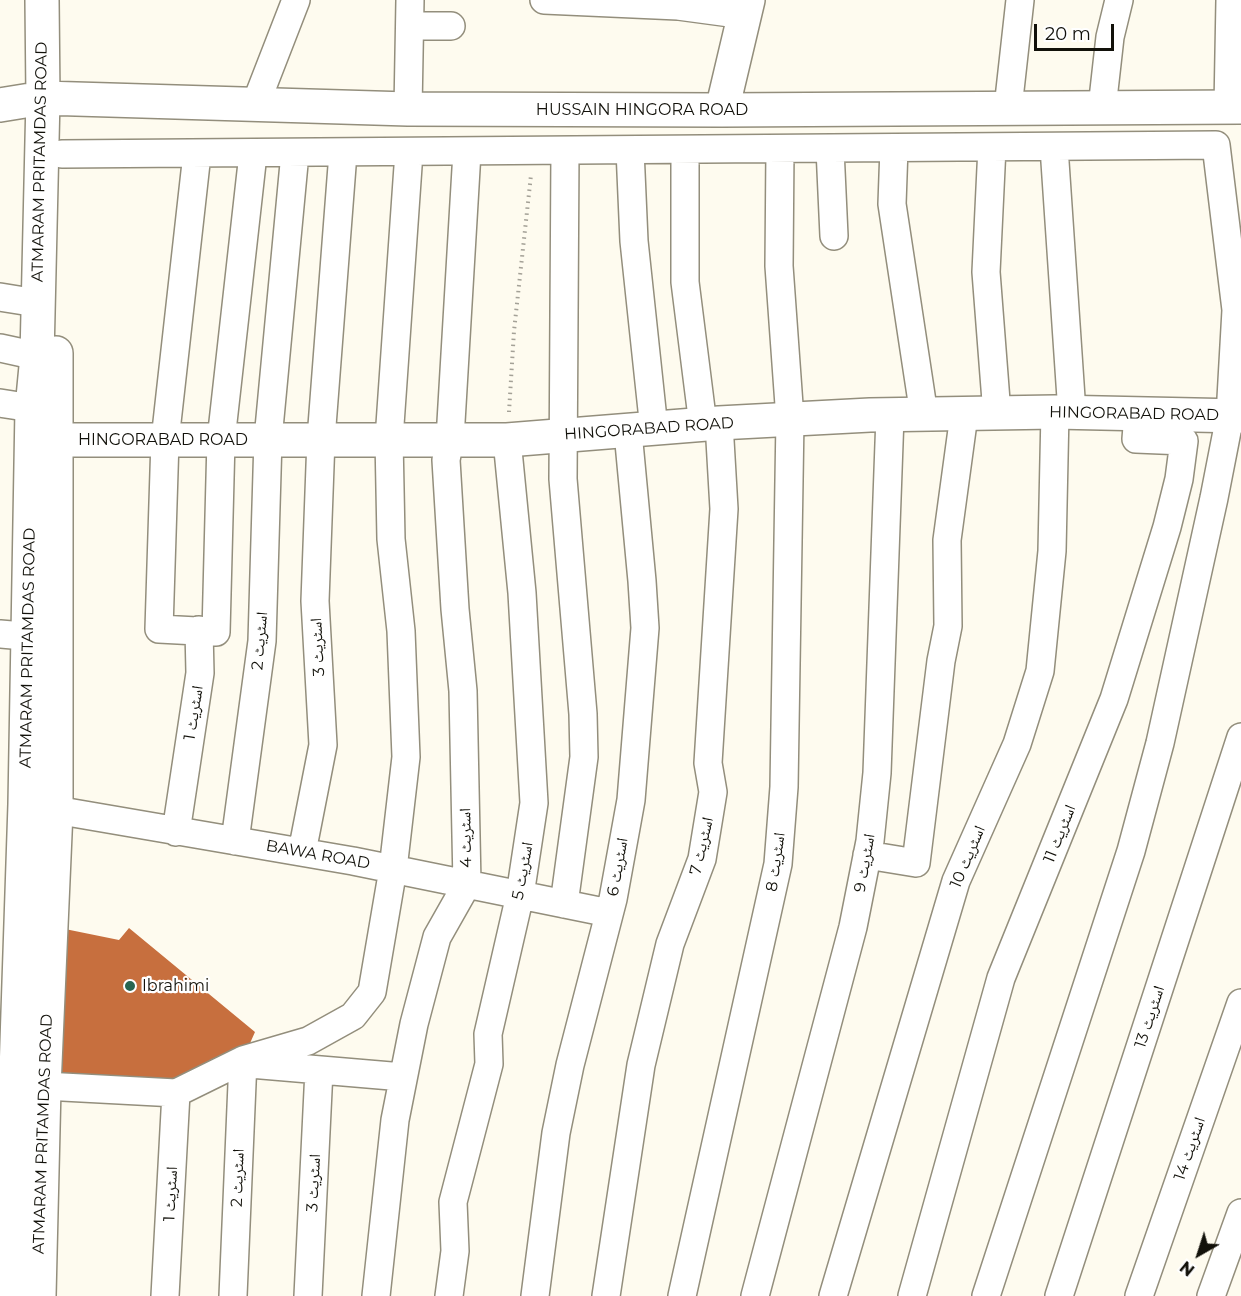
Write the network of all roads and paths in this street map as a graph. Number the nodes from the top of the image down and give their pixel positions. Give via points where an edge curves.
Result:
1 (42, 0) edge
2 (65, 0) edge
3 (296, 0) edge
4 (544, 0) edge
5 (1020, 0) edge
6 (1119, 0) edge
7 (1230, 0) edge
8 (746, 8) edge
9 (410, 13) edge
10 (451, 26) dead end
11 (53, 98) junction
12 (256, 103) junction
13 (0, 105) edge
14 (1234, 107) edge
15 (1008, 108) junction
16 (1102, 108) junction
17 (408, 109) junction
18 (722, 110) junction
19 (992, 147) junction
20 (1054, 147) junction
21 (894, 148) junction
22 (780, 149) junction
23 (830, 149) junction
24 (630, 150) junction
25 (685, 150) junction
26 (533, 151) junction
27 (565, 151) junction
28 (409, 152) junction
29 (467, 152) junction
30 (295, 153) junction
31 (343, 153) junction
32 (62, 154) junction
33 (197, 154) junction
34 (253, 154) junction
35 (834, 236) dead end
36 (0, 297) edge
37 (37, 303) junction
38 (0, 348) edge
39 (37, 356) junction
40 (0, 403) edge
41 (32, 408) junction
42 (1064, 412) junction
43 (964, 414) junction
44 (997, 414) junction
45 (1138, 414) junction
46 (891, 416) junction
47 (924, 416) junction
48 (1236, 416) edge
49 (790, 419) junction
50 (711, 424) junction
51 (641, 430) junction
52 (564, 436) junction
53 (268, 439) junction
54 (321, 439) junction
55 (389, 439) junction
56 (450, 439) junction
57 (56, 440) junction
58 (165, 440) junction
59 (221, 440) junction
60 (507, 440) junction
61 (199, 630) junction
62 (28, 636) edge
63 (1241, 737) edge
64 (41, 807) junction
65 (176, 832) junction
66 (235, 841) junction
67 (302, 852) junction
68 (867, 855) junction
69 (393, 869) junction
70 (467, 884) junction
71 (519, 895) junction
72 (564, 904) junction
73 (609, 913) junction
74 (1241, 1003) edge
75 (240, 1062) junction
76 (319, 1070) junction
77 (403, 1077) junction
78 (20, 1085) edge
79 (177, 1093) junction
80 (1241, 1213) edge
81 (14, 1296) edge
82 (39, 1296) edge
83 (165, 1296) edge
84 (233, 1296) edge
85 (308, 1296) edge
86 (376, 1296) edge
87 (449, 1296) edge
88 (535, 1296) edge
89 (606, 1296) edge
90 (682, 1296) edge
91 (755, 1296) edge
92 (833, 1296) edge
93 (912, 1296) edge
94 (986, 1296) edge
95 (1059, 1296) edge
96 (1140, 1296) edge
97 (1211, 1296) edge

1 - 11 street, ATMARAM PRITAMDAS ROAD
2 - 11 street, ATMARAM PRITAMDAS ROAD
3 - 12 street
4 - 8 street
5 - 15 street
6 - 16 street via 1110,37
7 - 14 street
8 - 18 street
9 - 10 street
9 - 17 street
11 - 12 street, HUSSAIN HINGORA ROAD
11 - 13 street, HUSSAIN HINGORA ROAD
11 - 32 street, ATMARAM PRITAMDAS ROAD
11 - 37 street, ATMARAM PRITAMDAS ROAD
12 - 17 street, HUSSAIN HINGORA ROAD
14 - 16 street, HUSSAIN HINGORA ROAD
15 - 16 street, HUSSAIN HINGORA ROAD
15 - 18 street, HUSSAIN HINGORA ROAD
17 - 18 street, HUSSAIN HINGORA ROAD
19 - 20 street
19 - 21 street
19 - 44 street via 986,272
20 - 42 street, اسٹریٹ 10
20 - 48 street via 1216,145 1236,310
21 - 23 street
21 - 47 street via 892,204
22 - 23 street
22 - 25 street
22 - 49 street, اسٹریٹ 8 via 779,266
23 - 35 street
24 - 25 street
24 - 27 street
24 - 51 street, اسٹریٹ 6
25 - 50 street, اسٹریٹ 7 via 685,282
26 - 27 street
26 - 29 street
26 - 60 path
27 - 52 street
28 - 29 street
28 - 31 street
28 - 55 street
29 - 56 street, اسٹریٹ 4
30 - 31 street
30 - 34 street
30 - 53 street, اسٹریٹ 2
31 - 54 street, اسٹریٹ 3
32 - 33 street
32 - 57 street, ATMARAM PRITAMDAS ROAD
33 - 34 street
33 - 58 street
34 - 59 street
36 - 37 street
37 - 39 street, ATMARAM PRITAMDAS ROAD
38 - 39 street
39 - 41 street, ATMARAM PRITAMDAS ROAD
40 - 41 street
41 - 62 street, ATMARAM PRITAMDAS ROAD
42 - 44 street, HINGORABAD ROAD
42 - 45 street, HINGORABAD ROAD
42 - 92 street, اسٹریٹ 10 via 1040,671 1017,744 956,881
43 - 44 street, HINGORABAD ROAD
43 - 47 street, HINGORABAD ROAD
43 - 68 street via 947,540 948,626 916,863
45 - 48 street, HINGORABAD ROAD
45 - 93 street, اسٹریٹ 11 via 1137,439 1184,441 1167,527 1114,699 1001,978
46 - 47 street, HINGORABAD ROAD
46 - 49 street, HINGORABAD ROAD
46 - 68 street, اسٹریٹ 9 via 877,773
48 - 94 street via 1131,851
49 - 50 street, HINGORABAD ROAD
49 - 90 street, اسٹریٹ 8 via 784,787 778,864
50 - 51 street, HINGORABAD ROAD
50 - 89 street, اسٹریٹ 7 via 724,509 708,763 713,792 702,859 670,944 641,1065
51 - 52 street, HINGORABAD ROAD
51 - 73 street, اسٹریٹ 6 via 645,628 630,800
52 - 60 street, HINGORABAD ROAD
52 - 72 street via 563,479 584,757
53 - 54 street, HINGORABAD ROAD
53 - 59 street, HINGORABAD ROAD
53 - 66 street, اسٹریٹ 2 via 262,641
54 - 55 street, HINGORABAD ROAD
54 - 67 street, اسٹریٹ 3 via 315,601 323,745
55 - 56 street, HINGORABAD ROAD
55 - 69 street via 391,539 401,631 406,757
56 - 60 street, HINGORABAD ROAD
56 - 70 street, اسٹریٹ 4 via 446,460 463,691
57 - 58 street, HINGORABAD ROAD
57 - 62 street, ATMARAM PRITAMDAS ROAD
58 - 59 street, HINGORABAD ROAD
58 - 61 street via 159,629
59 - 61 street via 216,632
60 - 71 street, اسٹریٹ 5 via 522,593 534,803
61 - 65 street, اسٹریٹ 1 via 200,673
62 - 64 street, ATMARAM PRITAMDAS ROAD
63 - 95 street, اسٹریٹ 13
64 - 65 street, BAWA ROAD
64 - 78 street, ATMARAM PRITAMDAS ROAD
65 - 66 street, BAWA ROAD
66 - 67 street, BAWA ROAD
67 - 69 street, BAWA ROAD
68 - 91 street, اسٹریٹ 9 via 853,927
69 - 70 street, BAWA ROAD
69 - 75 street via 372,992 352,1016 308,1041
70 - 71 street, BAWA ROAD
70 - 77 street, اسٹریٹ 4 via 437,937
71 - 72 street, BAWA ROAD
71 - 87 street, اسٹریٹ 5 via 488,1034 489,1064 453,1202 455,1251
72 - 73 street, BAWA ROAD
73 - 88 street, اسٹریٹ 6 via 556,1133
74 - 96 street, اسٹریٹ 14
75 - 76 street
75 - 79 street
75 - 84 street, اسٹریٹ 2
76 - 77 street
76 - 85 street, اسٹریٹ 3
77 - 86 street, اسٹریٹ 4
78 - 79 street
78 - 81 street, ATMARAM PRITAMDAS ROAD
78 - 82 street, ATMARAM PRITAMDAS ROAD
79 - 83 street, اسٹریٹ 1
80 - 97 street

